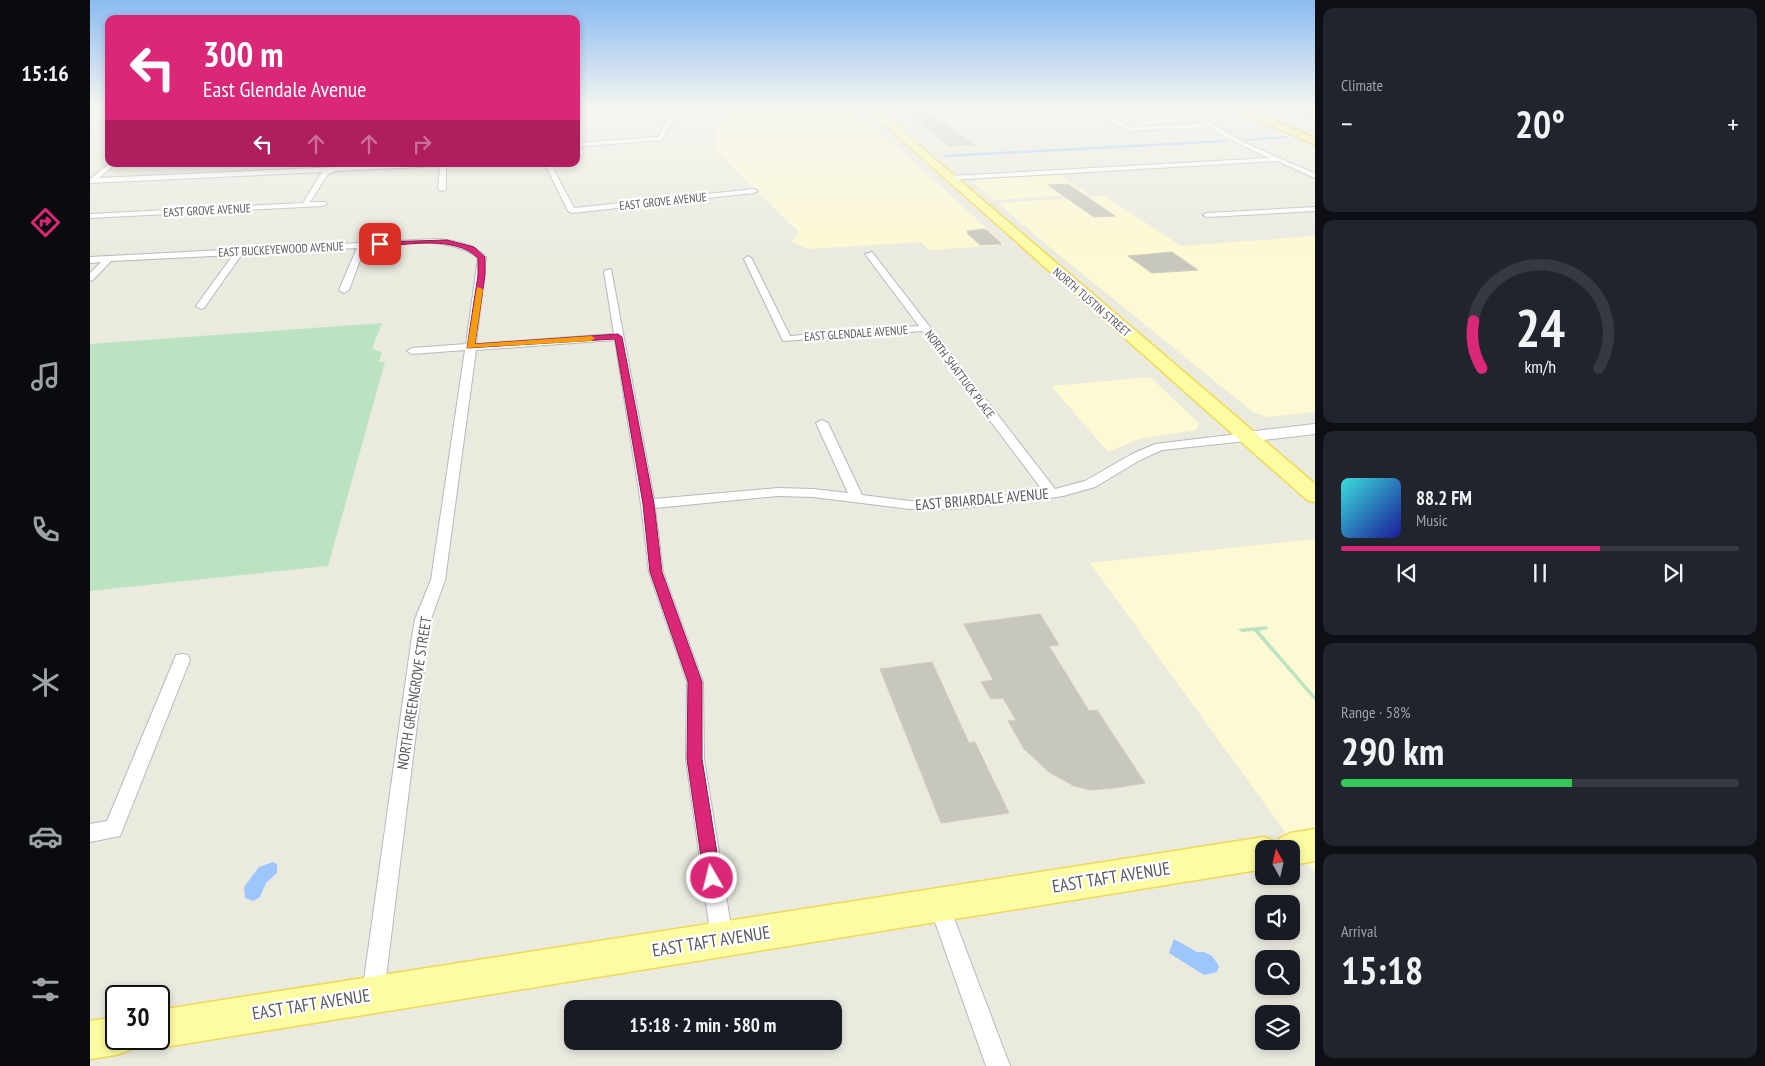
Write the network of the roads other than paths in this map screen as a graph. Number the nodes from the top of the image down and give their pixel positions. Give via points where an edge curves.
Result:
1 (927, 158) edge
2 (1275, 158) edge
3 (1278, 159) junction
4 (109, 167) edge
5 (223, 167) edge
6 (324, 167) edge
7 (335, 167) edge
8 (441, 167) edge
9 (550, 167) edge
10 (216, 175) junction
11 (1315, 176) edge
12 (950, 178) junction
13 (91, 181) edge
14 (442, 189) dead end
15 (754, 192) dead end
16 (323, 204) dead end
17 (305, 205) junction
18 (1315, 209) edge
19 (1207, 215) dead end
20 (90, 216) edge
21 (362, 245) junction
22 (472, 249) joint
23 (240, 251) junction
24 (869, 254) dead end
25 (109, 259) junction
26 (90, 260) edge
27 (748, 260) dead end
28 (608, 271) dead end
29 (90, 278) edge
30 (344, 290) dead end
31 (201, 306) dead end
32 (925, 328) junction
33 (618, 337) junction
34 (470, 347) junction
35 (412, 351) dead end
36 (822, 423) dead end
37 (1315, 430) edge
38 (1246, 436) junction
39 (1052, 494) junction
40 (1315, 495) edge
41 (857, 499) junction
42 (648, 504) junction
43 (182, 660) dead end
44 (90, 832) edge
45 (1315, 845) edge
46 (1300, 848) edge
47 (1255, 854) edge
48 (939, 904) junction
49 (722, 939) junction
50 (373, 994) junction
51 (170, 1027) edge
52 (105, 1038) edge
53 (90, 1040) edge
54 (998, 1066) edge

1 - 12 main road, NORTH TUSTIN STREET
2 - 3 street
3 - 11 street
3 - 12 street
4 - 13 street
5 - 10 street
6 - 10 street
7 - 17 street via 325,173
8 - 14 street
9 - 15 street, EAST GROVE AVENUE via 572,211
10 - 13 street
12 - 38 main road, NORTH TUSTIN STREET
16 - 17 street, EAST GROVE AVENUE
17 - 20 street, EAST GROVE AVENUE
18 - 19 street
21 - 22 street, EAST BUCKEYEWOOD AVENUE via 435,241
21 - 23 street, EAST BUCKEYEWOOD AVENUE
21 - 30 street
22 - 34 street, NORTH GREENGROVE STREET via 482,257 482,265
23 - 25 street, EAST BUCKEYEWOOD AVENUE
23 - 31 street
24 - 32 street, NORTH SHATTUCK PLACE
25 - 26 street, EAST BUCKEYEWOOD AVENUE
25 - 29 street
27 - 32 street, EAST GLENDALE AVENUE via 787,339
28 - 33 street
32 - 39 street, NORTH SHATTUCK PLACE
33 - 34 street
33 - 42 street
34 - 35 street
34 - 50 street, NORTH GREENGROVE STREET via 438,580 423,619 419,642
36 - 41 street
37 - 38 main road
38 - 39 street, EAST BRIARDALE AVENUE via 1159,447 1095,481
38 - 40 main road, NORTH TUSTIN STREET
39 - 41 street, EAST BRIARDALE AVENUE via 929,505
41 - 42 street, EAST BRIARDALE AVENUE via 778,492
42 - 49 street via 656,572 695,682 695,759
43 - 44 street via 114,829
45 - 46 main road
47 - 48 main road, EAST TAFT AVENUE
48 - 49 main road, EAST TAFT AVENUE
48 - 54 street
49 - 50 main road, EAST TAFT AVENUE
50 - 51 main road, EAST TAFT AVENUE
52 - 53 main road

